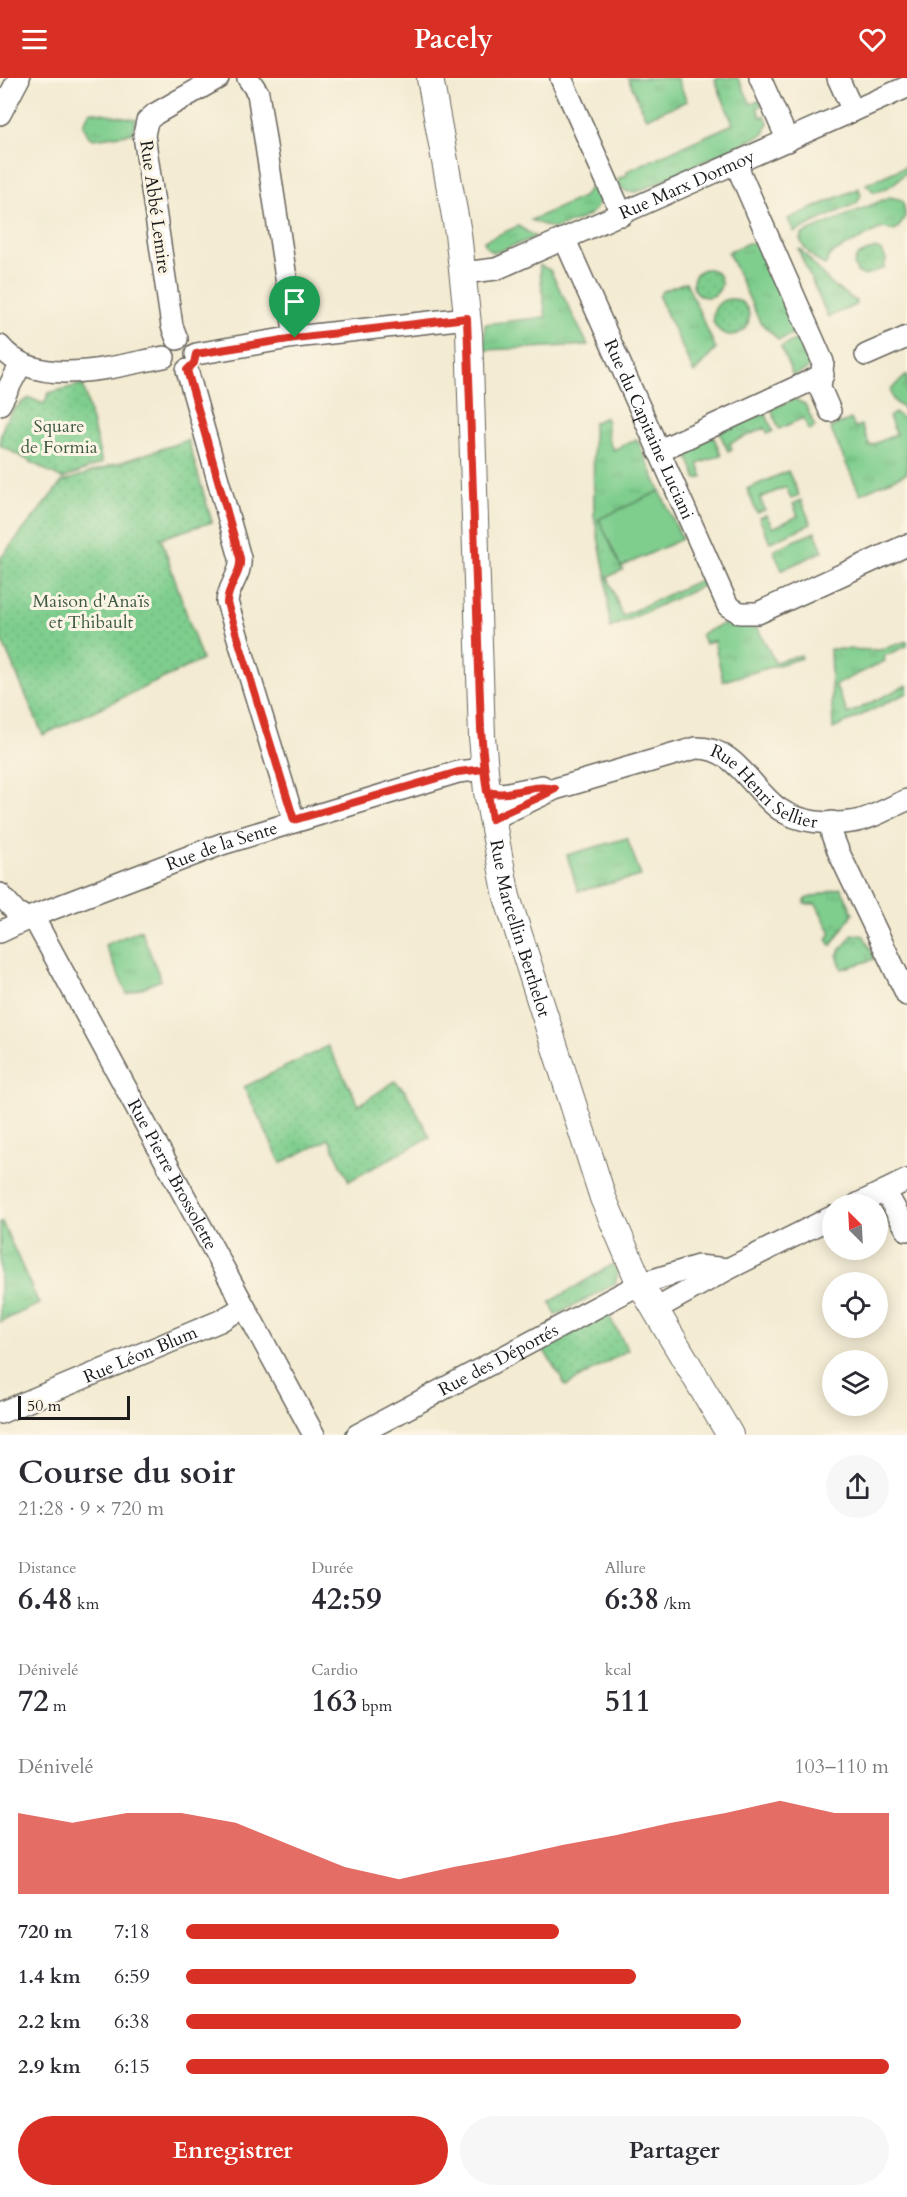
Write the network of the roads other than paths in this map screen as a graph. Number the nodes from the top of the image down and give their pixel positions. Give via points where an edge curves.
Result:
1 (19, 78) edge
2 (218, 78) edge
3 (248, 78) edge
4 (430, 78) edge
5 (561, 78) edge
6 (759, 78) edge
7 (838, 78) edge
8 (907, 87) edge
9 (853, 111) junction
10 (0, 114) edge
11 (788, 141) junction
12 (736, 164) junction
13 (622, 215) junction
14 (565, 240) junction
15 (462, 273) junction
16 (467, 318) junction
17 (907, 337) edge
18 (295, 338) junction
19 (177, 339) junction
20 (0, 346) edge
21 (866, 355) dead end
22 (164, 357) junction
23 (191, 362) junction
24 (21, 364) junction
25 (823, 375) junction
26 (0, 404) edge
27 (830, 411) dead end
28 (658, 451) junction
29 (907, 545) edge
30 (486, 780) junction
31 (555, 789) junction
32 (907, 800) edge
33 (492, 819) junction
34 (294, 820) junction
35 (832, 822) junction
36 (0, 894) edge
37 (27, 919) junction
38 (0, 932) edge
39 (907, 995) edge
40 (907, 1180) edge
41 (885, 1191) junction
42 (879, 1194) edge
43 (822, 1222) edge
44 (907, 1230) edge
45 (728, 1269) junction
46 (640, 1284) junction
47 (244, 1307) junction
48 (656, 1309) junction
49 (0, 1413) edge
50 (314, 1435) edge
51 (357, 1435) edge
52 (730, 1435) edge

1 - 10 street
2 - 19 street, Rue Abbé Lemire via 155,114 145,127 164,273
3 - 18 street via 258,93
4 - 15 main road, Rue Marcellin Berthelot
5 - 13 street
6 - 11 street
7 - 9 street
8 - 9 street, Rue Marx Dormoy
9 - 11 street, Rue Marx Dormoy
11 - 12 street, Rue Marx Dormoy
12 - 13 street, Rue Marx Dormoy
12 - 25 street via 823,362
13 - 14 street, Rue Marx Dormoy
14 - 15 street, Rue Marx Dormoy via 496,269
14 - 28 street, Rue du Capitaine Luciani
15 - 16 main road, Rue Marcellin Berthelot
16 - 18 street
16 - 30 main road, Rue Marcellin Berthelot
17 - 21 street
18 - 23 street
19 - 22 street via 168,344
19 - 23 street via 192,344
20 - 24 street
22 - 23 street via 172,369
22 - 24 street via 57,374
23 - 34 street via 240,558 227,603
24 - 26 street
25 - 27 street via 820,388
25 - 28 street
28 - 29 street, Rue du Capitaine Luciani via 723,598 740,613 771,608
30 - 31 street, Rue Henri Sellier via 503,794 540,785
30 - 33 main road, Rue Marcellin Berthelot
30 - 34 street, Rue de la Sente via 458,772
31 - 33 street, Rue Henri Sellier
31 - 35 street, Rue Henri Sellier via 670,753 706,748 731,759 781,810 804,819
32 - 35 street, Rue Henri Sellier via 852,822
33 - 46 main road, Rue Marcellin Berthelot via 507,897 527,962 603,1198
34 - 37 street, Rue de la Sente
35 - 39 street via 839,853
36 - 37 street, Rue Pierre Brossolette via 15,912
37 - 38 street, Rue de la Sente
37 - 47 street, Rue Pierre Brossolette via 37,924
40 - 41 street
41 - 42 street
41 - 44 street
43 - 45 street
45 - 46 street, Rue des Déportés via 698,1266
45 - 48 street
46 - 48 main road, Rue Marcellin Berthelot
46 - 51 street, Rue des Déportés
47 - 49 street, Rue Léon Blum
47 - 50 street, Rue Pierre Brossolette
48 - 52 main road, Rue Marcellin Berthelot

